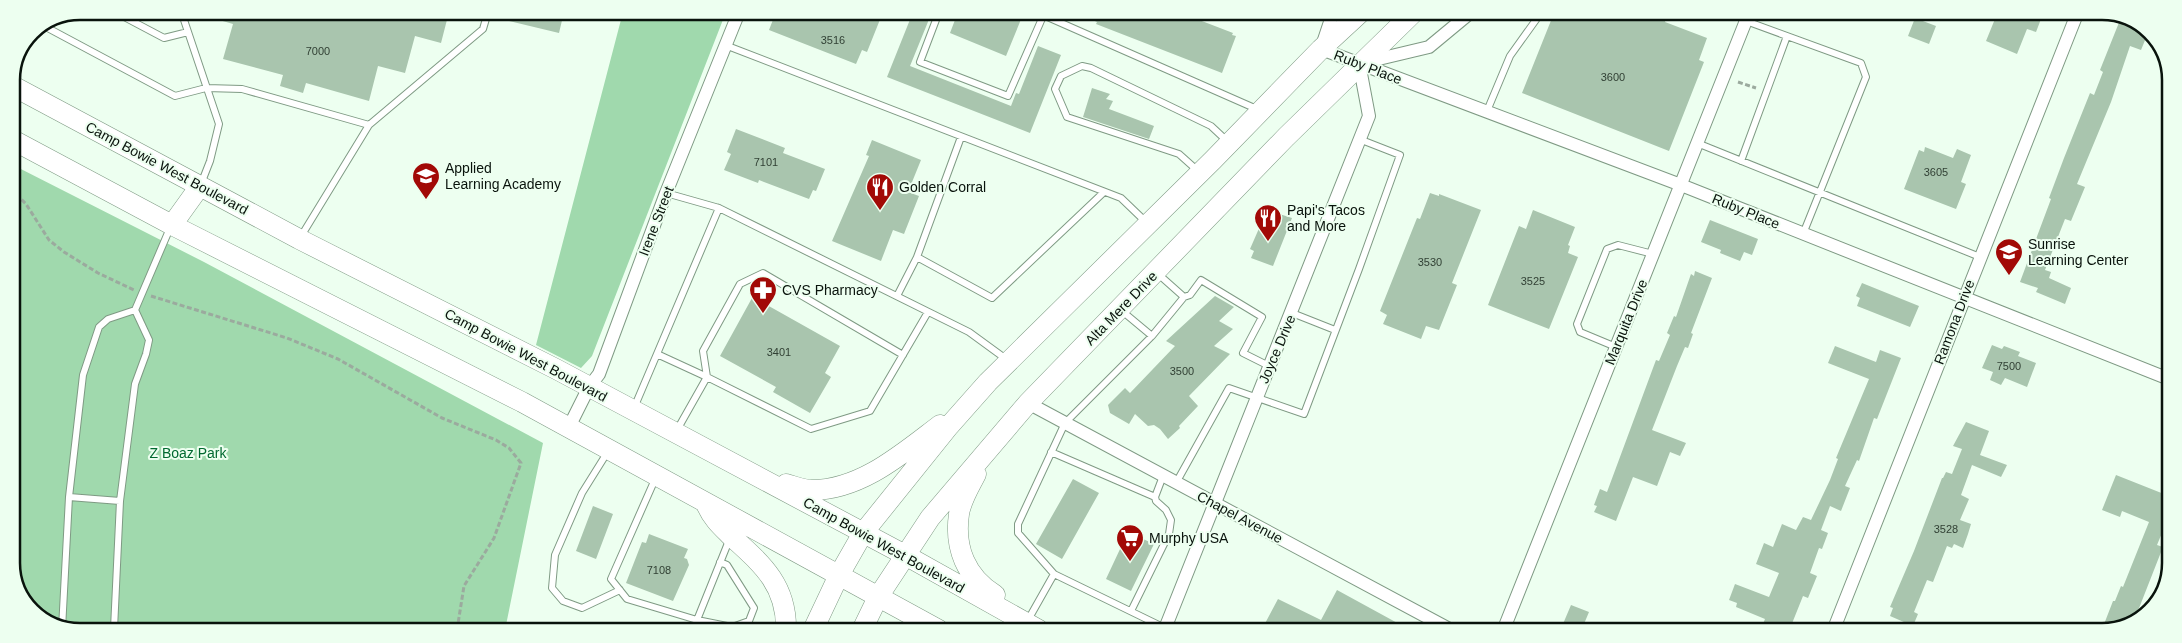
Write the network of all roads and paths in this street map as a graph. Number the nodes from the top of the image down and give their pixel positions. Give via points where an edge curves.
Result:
1 (130, 20) edge
2 (184, 20) edge
3 (486, 20) edge
4 (735, 20) edge
5 (936, 20) edge
6 (1041, 20) edge
7 (1057, 20) edge
8 (1331, 20) edge
9 (1352, 20) edge
10 (1406, 20) edge
11 (1461, 20) edge
12 (1536, 20) edge
13 (1746, 20) edge
14 (1753, 20) edge
15 (2074, 20) edge
16 (49, 29) edge
17 (188, 32) junction
18 (1787, 36) junction
19 (725, 45) junction
20 (1321, 49) junction
21 (1359, 64) junction
22 (1738, 82) dead end
23 (1748, 85) dead end
24 (206, 88) junction
25 (20, 90) edge
26 (1262, 111) junction
27 (1487, 111) junction
28 (369, 125) junction
29 (961, 137) junction
30 (1359, 139) junction
31 (1230, 144) junction
32 (1697, 144) junction
33 (20, 145) edge
34 (1741, 161) junction
35 (1200, 173) junction
36 (1681, 185) junction
37 (200, 186) junction
38 (1104, 192) junction
39 (1820, 192) junction
40 (666, 194) junction
41 (20, 198) edge
42 (719, 208) junction
43 (1148, 224) junction
44 (172, 225) junction
45 (1803, 234) junction
46 (300, 239) junction
47 (1653, 254) junction
48 (917, 257) junction
49 (1980, 257) junction
50 (1156, 272) junction
51 (142, 294) junction
52 (897, 296) junction
53 (1184, 297) junction
54 (1964, 299) junction
55 (1120, 309) junction
56 (135, 310) junction
57 (928, 312) junction
58 (1292, 313) junction
59 (1336, 330) junction
60 (1152, 336) junction
61 (1616, 347) junction
62 (657, 354) junction
63 (903, 355) junction
64 (1009, 362) junction
65 (1269, 366) junction
66 (2162, 376) edge
67 (707, 377) junction
68 (589, 387) junction
69 (1256, 398) junction
70 (970, 403) junction
71 (1028, 403) junction
72 (633, 411) junction
73 (1065, 423) junction
74 (569, 427) junction
75 (675, 433) junction
76 (609, 450) junction
77 (986, 451) junction
78 (1051, 452) junction
79 (748, 472) junction
80 (657, 476) junction
81 (1164, 476) junction
82 (1176, 483) junction
83 (69, 497) junction
84 (1155, 497) junction
85 (120, 501) junction
86 (705, 502) junction
87 (1214, 503) junction
88 (863, 533) junction
89 (731, 535) junction
90 (905, 555) junction
91 (720, 562) junction
92 (839, 574) junction
93 (1054, 574) junction
94 (620, 590) junction
95 (878, 597) junction
96 (1131, 611) junction
97 (62, 620) edge
98 (697, 620) junction
99 (114, 623) edge
100 (458, 623) edge
101 (712, 623) edge
102 (743, 623) edge
103 (786, 623) edge
104 (816, 623) edge
105 (865, 623) edge
106 (926, 623) edge
107 (1029, 623) edge
108 (1030, 623) edge
109 (1031, 623) edge
110 (1153, 623) edge
111 (1166, 623) edge
112 (1438, 623) edge
113 (1506, 623) edge
114 (1836, 623) edge

1 - 17 lane via 164,38
2 - 17 lane
3 - 28 lane via 483,29
4 - 19 street, Irene Street
5 - 6 lane via 920,62 1008,96
7 - 26 lane
8 - 20 street
9 - 20 main road
10 - 21 main road, Alta Mere Drive
11 - 21 street via 1429,46
12 - 27 lane via 1510,56
13 - 32 street, Marquita Drive
14 - 18 lane
15 - 49 street, Ramona Drive
16 - 24 lane via 175,96
17 - 24 lane
18 - 34 lane
18 - 39 lane via 1860,63 1866,77
19 - 29 lane
19 - 40 street, Irene Street
20 - 21 street, Ruby Place
20 - 26 main road
21 - 27 street, Ruby Place
21 - 30 street, Joyce Drive via 1369,116
21 - 50 main road, Alta Mere Drive
22 - 23 path
24 - 28 lane via 242,89
24 - 37 lane via 219,124
25 - 37 main road, Camp Bowie West Boulevard
26 - 31 main road
27 - 36 street, Ruby Place
28 - 46 lane
29 - 38 lane
29 - 48 lane
30 - 58 street, Joyce Drive
30 - 59 lane via 1400,155
31 - 35 main road
31 - 35 lane via 1211,126 1091,68 1082,66 1061,76 1055,89 1067,117 1179,154
32 - 34 lane
32 - 36 street, Marquita Drive
33 - 44 main road
34 - 39 lane
35 - 43 main road
36 - 45 street, Ruby Place
36 - 47 street, Marquita Drive
37 - 44 main road
37 - 46 main road, Camp Bowie West Boulevard
38 - 43 lane via 1121,198
38 - 48 lane via 992,298
39 - 45 lane
39 - 49 lane
40 - 42 lane
40 - 68 street, Irene Street via 599,374
41 - 51 path via 49,240 64,252
42 - 52 lane
42 - 62 lane
43 - 64 main road
44 - 51 lane
44 - 74 main road
45 - 54 street, Ruby Place
46 - 68 main road, Camp Bowie West Boulevard
47 - 61 street, Marquita Drive
47 - 61 lane via 1618,245 1606,249 1577,324 1580,332
48 - 52 lane
49 - 54 street, Ramona Drive
50 - 53 lane
50 - 55 main road, Alta Mere Drive
51 - 56 lane
51 - 100 path via 287,338 338,359 442,418 509,448 521,463 494,538 464,586
52 - 57 lane
53 - 60 lane
53 - 65 lane via 1190,295 1201,280 1262,317 1243,353
54 - 66 street, Ruby Place
54 - 114 street, Ramona Drive
55 - 60 lane
55 - 71 main road, Alta Mere Drive
56 - 83 lane via 108,318 93,340 83,375
56 - 85 lane via 149,340 135,384
57 - 63 lane
57 - 64 lane via 969,332
58 - 59 lane
58 - 65 street, Joyce Drive
59 - 69 lane via 1304,414
60 - 73 lane
61 - 113 street, Marquita Drive
62 - 67 lane
62 - 72 lane
63 - 67 lane via 870,411 811,429
63 - 67 lane via 763,273 740,284 703,351
64 - 70 main road
65 - 69 street, Joyce Drive
67 - 75 lane
68 - 72 main road, Camp Bowie West Boulevard
68 - 74 street, Irene Street
69 - 82 lane via 1229,388
69 - 87 street, Joyce Drive
70 - 79 main road via 889,464 836,488 810,490
70 - 88 main road
71 - 73 street, Chapel Avenue
71 - 77 main road, Alta Mere Drive
72 - 75 main road, Camp Bowie West Boulevard
73 - 78 lane
73 - 81 street, Chapel Avenue
74 - 76 main road
75 - 79 main road, Camp Bowie West Boulevard
76 - 80 main road
76 - 94 lane via 582,493 555,555 552,588 563,601 582,608
77 - 90 main road, Alta Mere Drive via 930,518
77 - 108 main road via 959,512 958,539 969,572 984,588
78 - 84 lane
78 - 93 lane via 1018,524 1018,533
79 - 88 main road, Camp Bowie West Boulevard
80 - 86 main road
80 - 94 lane via 612,579
81 - 82 street, Chapel Avenue
81 - 84 lane
82 - 87 street, Chapel Avenue
83 - 85 lane
83 - 97 lane
84 - 96 lane via 1172,520 1169,534
85 - 99 lane
86 - 89 main road via 712,518
86 - 92 main road
87 - 111 street, Joyce Drive
87 - 112 street, Chapel Avenue
88 - 90 main road, Camp Bowie West Boulevard
88 - 92 main road
89 - 91 lane
89 - 103 main road via 765,567 779,590
90 - 95 main road, Alta Mere Drive
90 - 107 main road, Camp Bowie West Boulevard
91 - 98 lane
91 - 102 lane via 727,565 754,608 749,621
92 - 95 main road
92 - 104 main road
93 - 96 lane
93 - 109 lane
94 - 98 lane via 627,599
95 - 105 main road, Alta Mere Drive
95 - 106 main road
96 - 110 lane
98 - 101 lane

